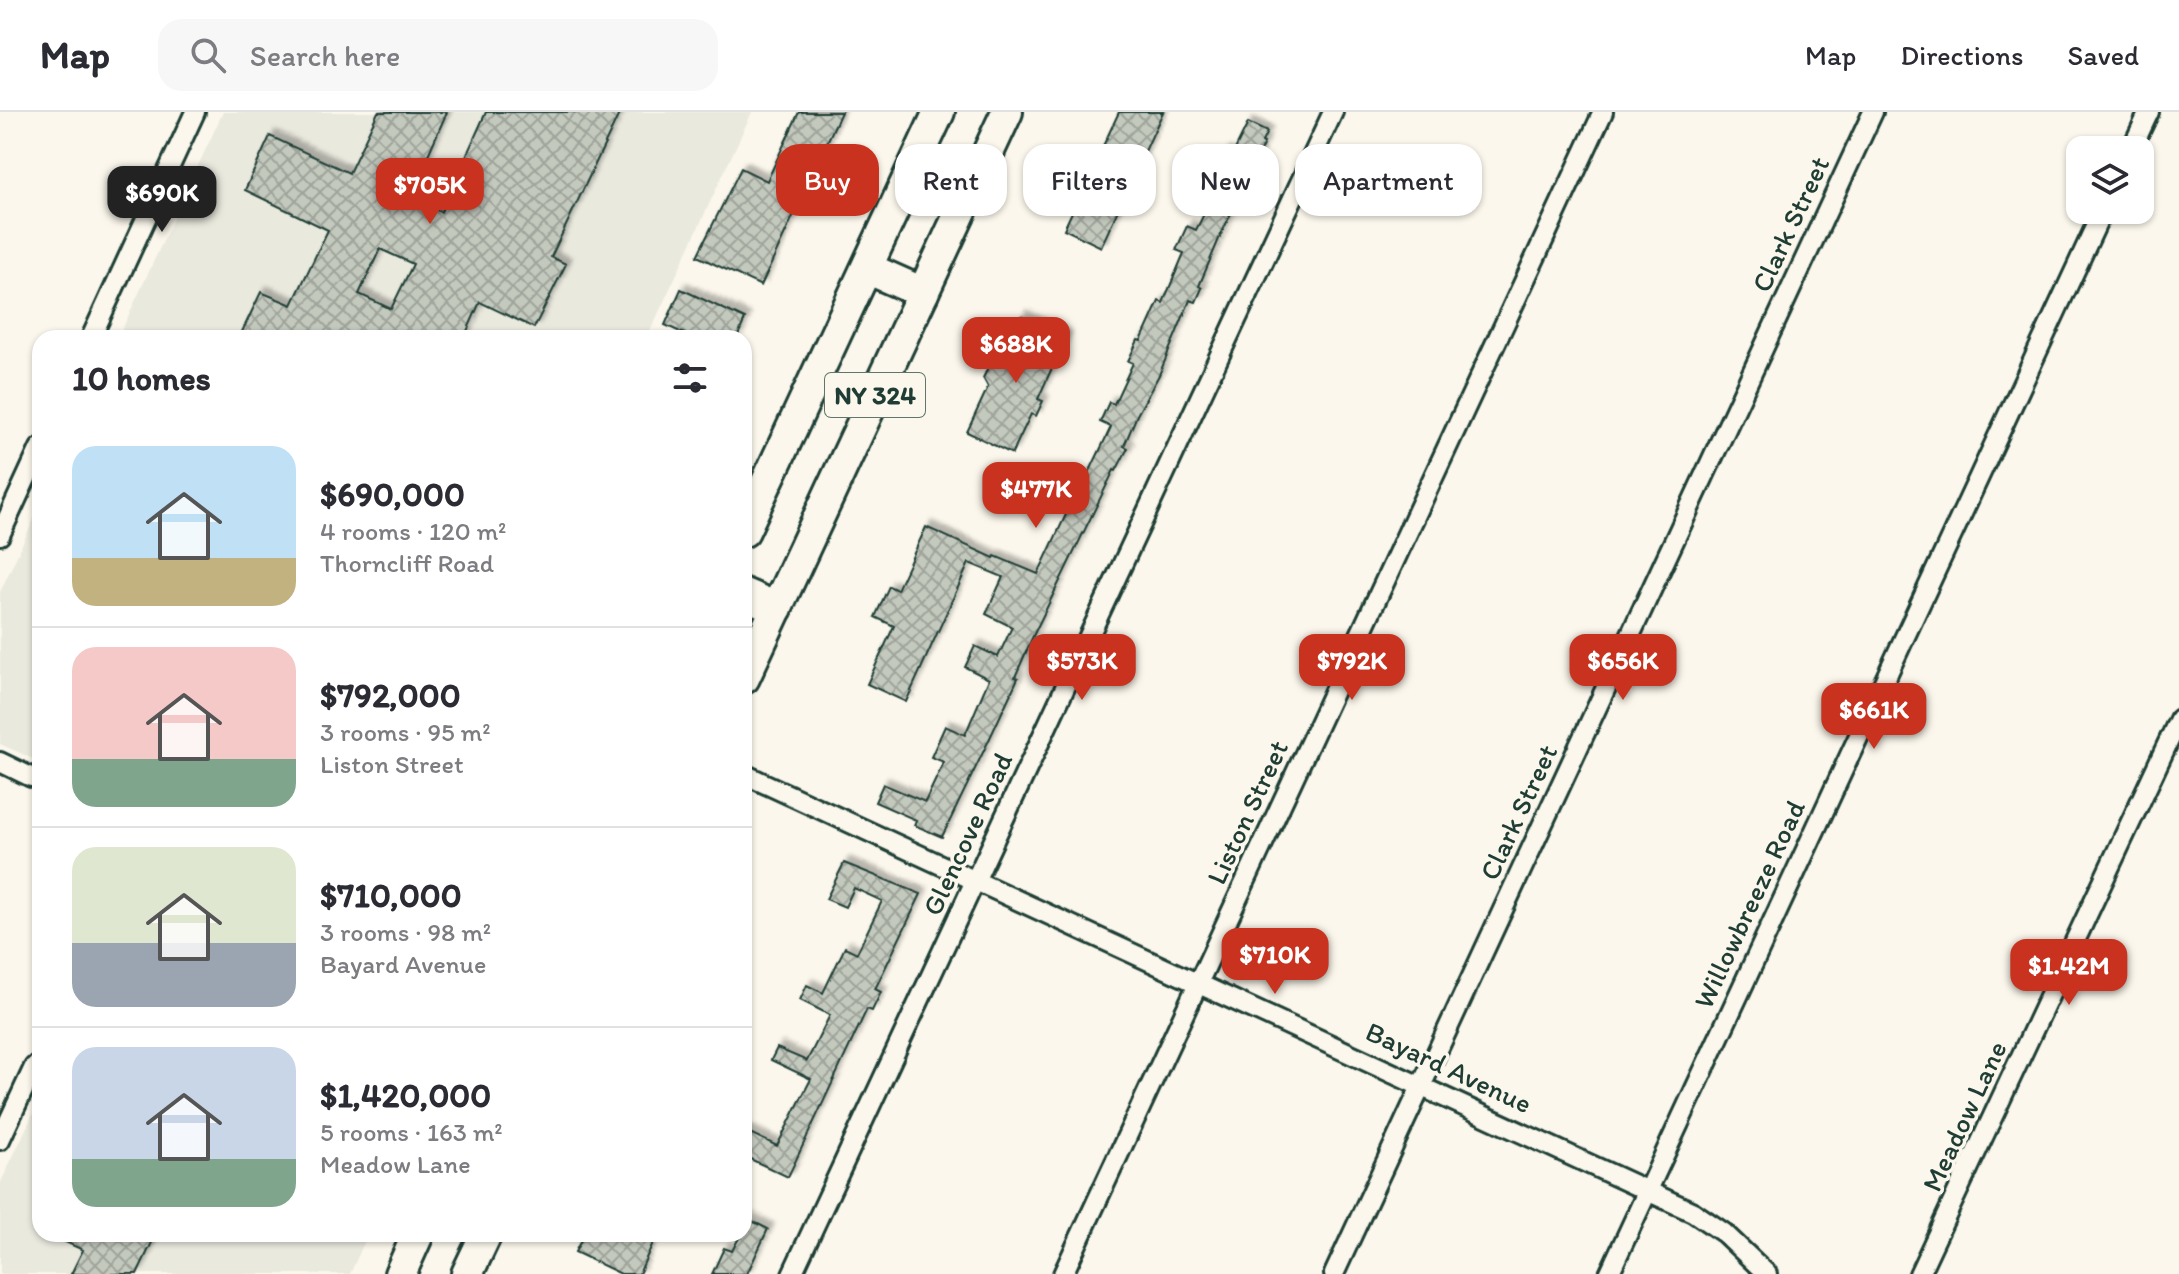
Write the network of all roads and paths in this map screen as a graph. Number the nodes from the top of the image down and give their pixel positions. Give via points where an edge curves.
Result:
1 (195, 112) edge
2 (939, 112) edge
3 (1007, 112) edge
4 (1333, 112) edge
5 (1603, 112) edge
6 (1873, 112) edge
7 (2149, 112) edge
8 (2138, 136) edge
9 (2097, 224) edge
10 (867, 268) junction
11 (923, 293) junction
12 (95, 330) edge
13 (32, 465) edge
14 (752, 514) edge
15 (0, 535) edge
16 (752, 597) edge
17 (777, 608) junction
18 (752, 661) edge
19 (2179, 719) edge
20 (0, 762) edge
21 (31, 777) dead end
22 (752, 778) edge
23 (976, 880) junction
24 (1198, 983) junction
25 (32, 1071) edge
26 (1421, 1086) junction
27 (0, 1140) edge
28 (1648, 1191) junction
29 (414, 1242) edge
30 (482, 1242) edge
31 (400, 1274) edge
32 (467, 1274) edge
33 (792, 1274) edge
34 (1063, 1274) edge
35 (1334, 1274) edge
36 (1609, 1274) edge
37 (1767, 1274) edge
38 (1919, 1274) edge

1 - 12 street
2 - 10 main road, NY 324
3 - 11 main road, NY 324
4 - 23 street, Glencove Road
5 - 24 street, Liston Street
6 - 26 street, Clark Street
7 - 8 street
9 - 28 street, Willowbreeze Road
10 - 11 main road
10 - 14 main road, NY 324
11 - 17 main road, NY 324
13 - 15 street
16 - 17 main road
17 - 18 main road, NY 324
19 - 38 street, Meadow Lane
20 - 21 street
22 - 23 street, Bayard Avenue
23 - 24 street, Bayard Avenue
23 - 33 street, Glencove Road
24 - 26 street, Bayard Avenue
24 - 34 street, Liston Street
25 - 27 street
26 - 28 street, Bayard Avenue
26 - 35 street, Clark Street
28 - 36 street, Willowbreeze Road
28 - 37 street, Bayard Avenue via 1724,1233
29 - 31 main road
30 - 32 main road

